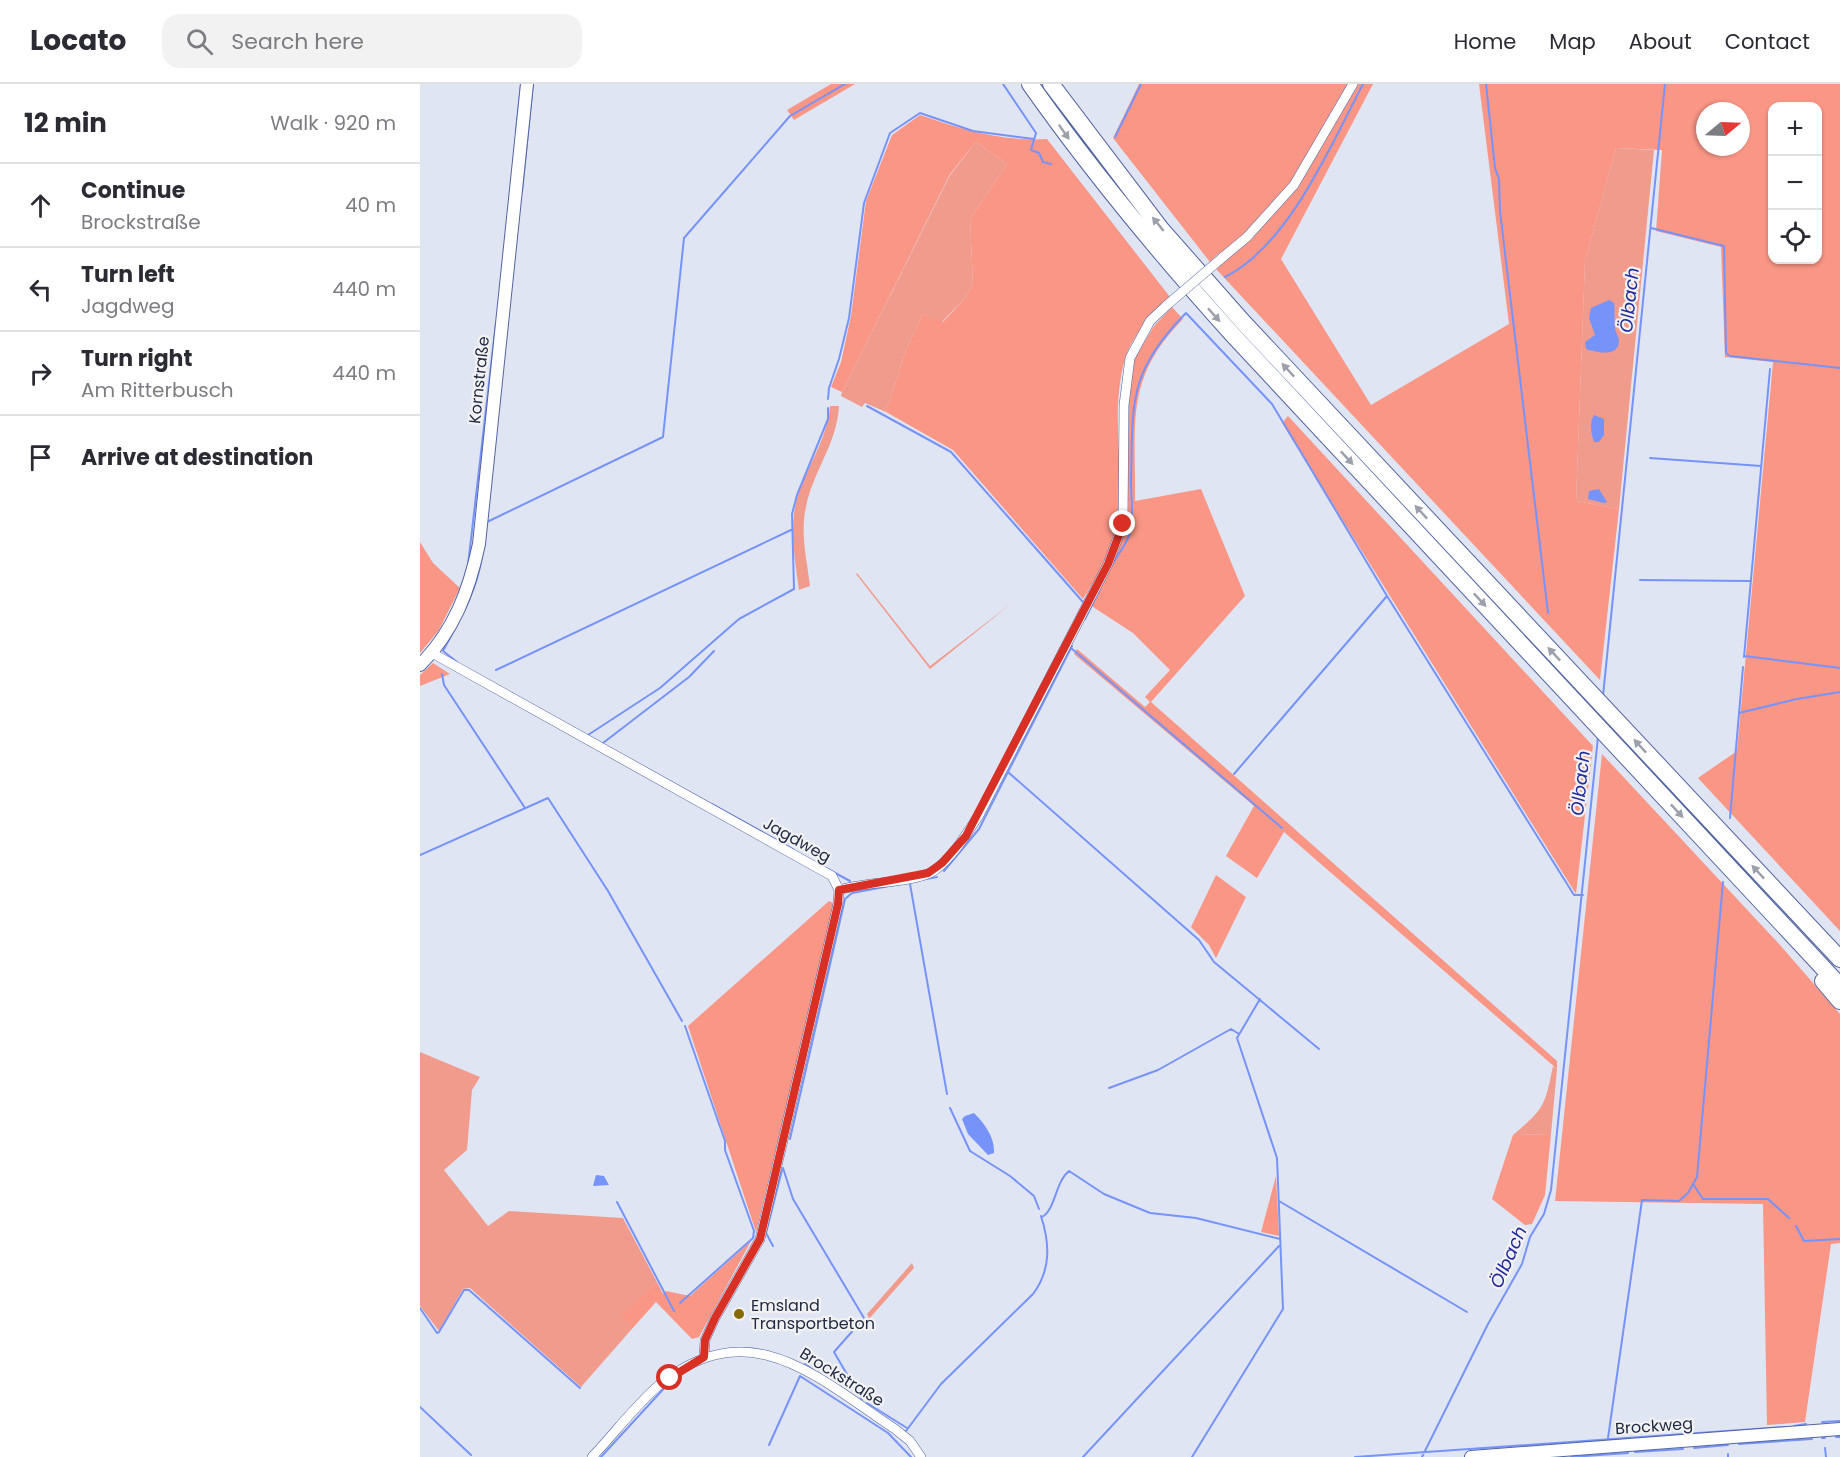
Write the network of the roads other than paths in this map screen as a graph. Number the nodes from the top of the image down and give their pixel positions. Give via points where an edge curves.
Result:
1 (527, 84) edge
2 (1030, 84) edge
3 (1051, 84) edge
4 (1353, 84) edge
5 (432, 653) junction
6 (420, 665) edge
7 (839, 890) junction
8 (1793, 910) junction
9 (1780, 922) junction
10 (1840, 947) edge
11 (1840, 959) edge
12 (1840, 986) edge
13 (1840, 1001) edge
14 (704, 1357) junction
15 (1840, 1430) edge
16 (592, 1457) edge
17 (921, 1457) edge
18 (1471, 1457) edge

1 - 5 street, Kornstraße via 479,544 460,609
2 -> 9 highway via 1149,242
8 -> 3 highway via 1197,271 1121,180
4 - 7 street, bridge via 1294,185 1247,237 1150,321 1130,358 1124,405 1123,524 1108,564 966,836 935,870
5 - 6 street, Kornstraße
5 - 7 street, Jagdweg via 832,876
7 - 14 street via 760,1239 715,1318 705,1340
8 - 10 highway
8 - 11 highway
9 - 12 highway
9 - 13 highway
14 - 16 street, Brockstraße via 657,1387
14 - 17 street, Brockstraße via 745,1351 790,1361 895,1430 910,1441
15 - 18 street, Brockweg

